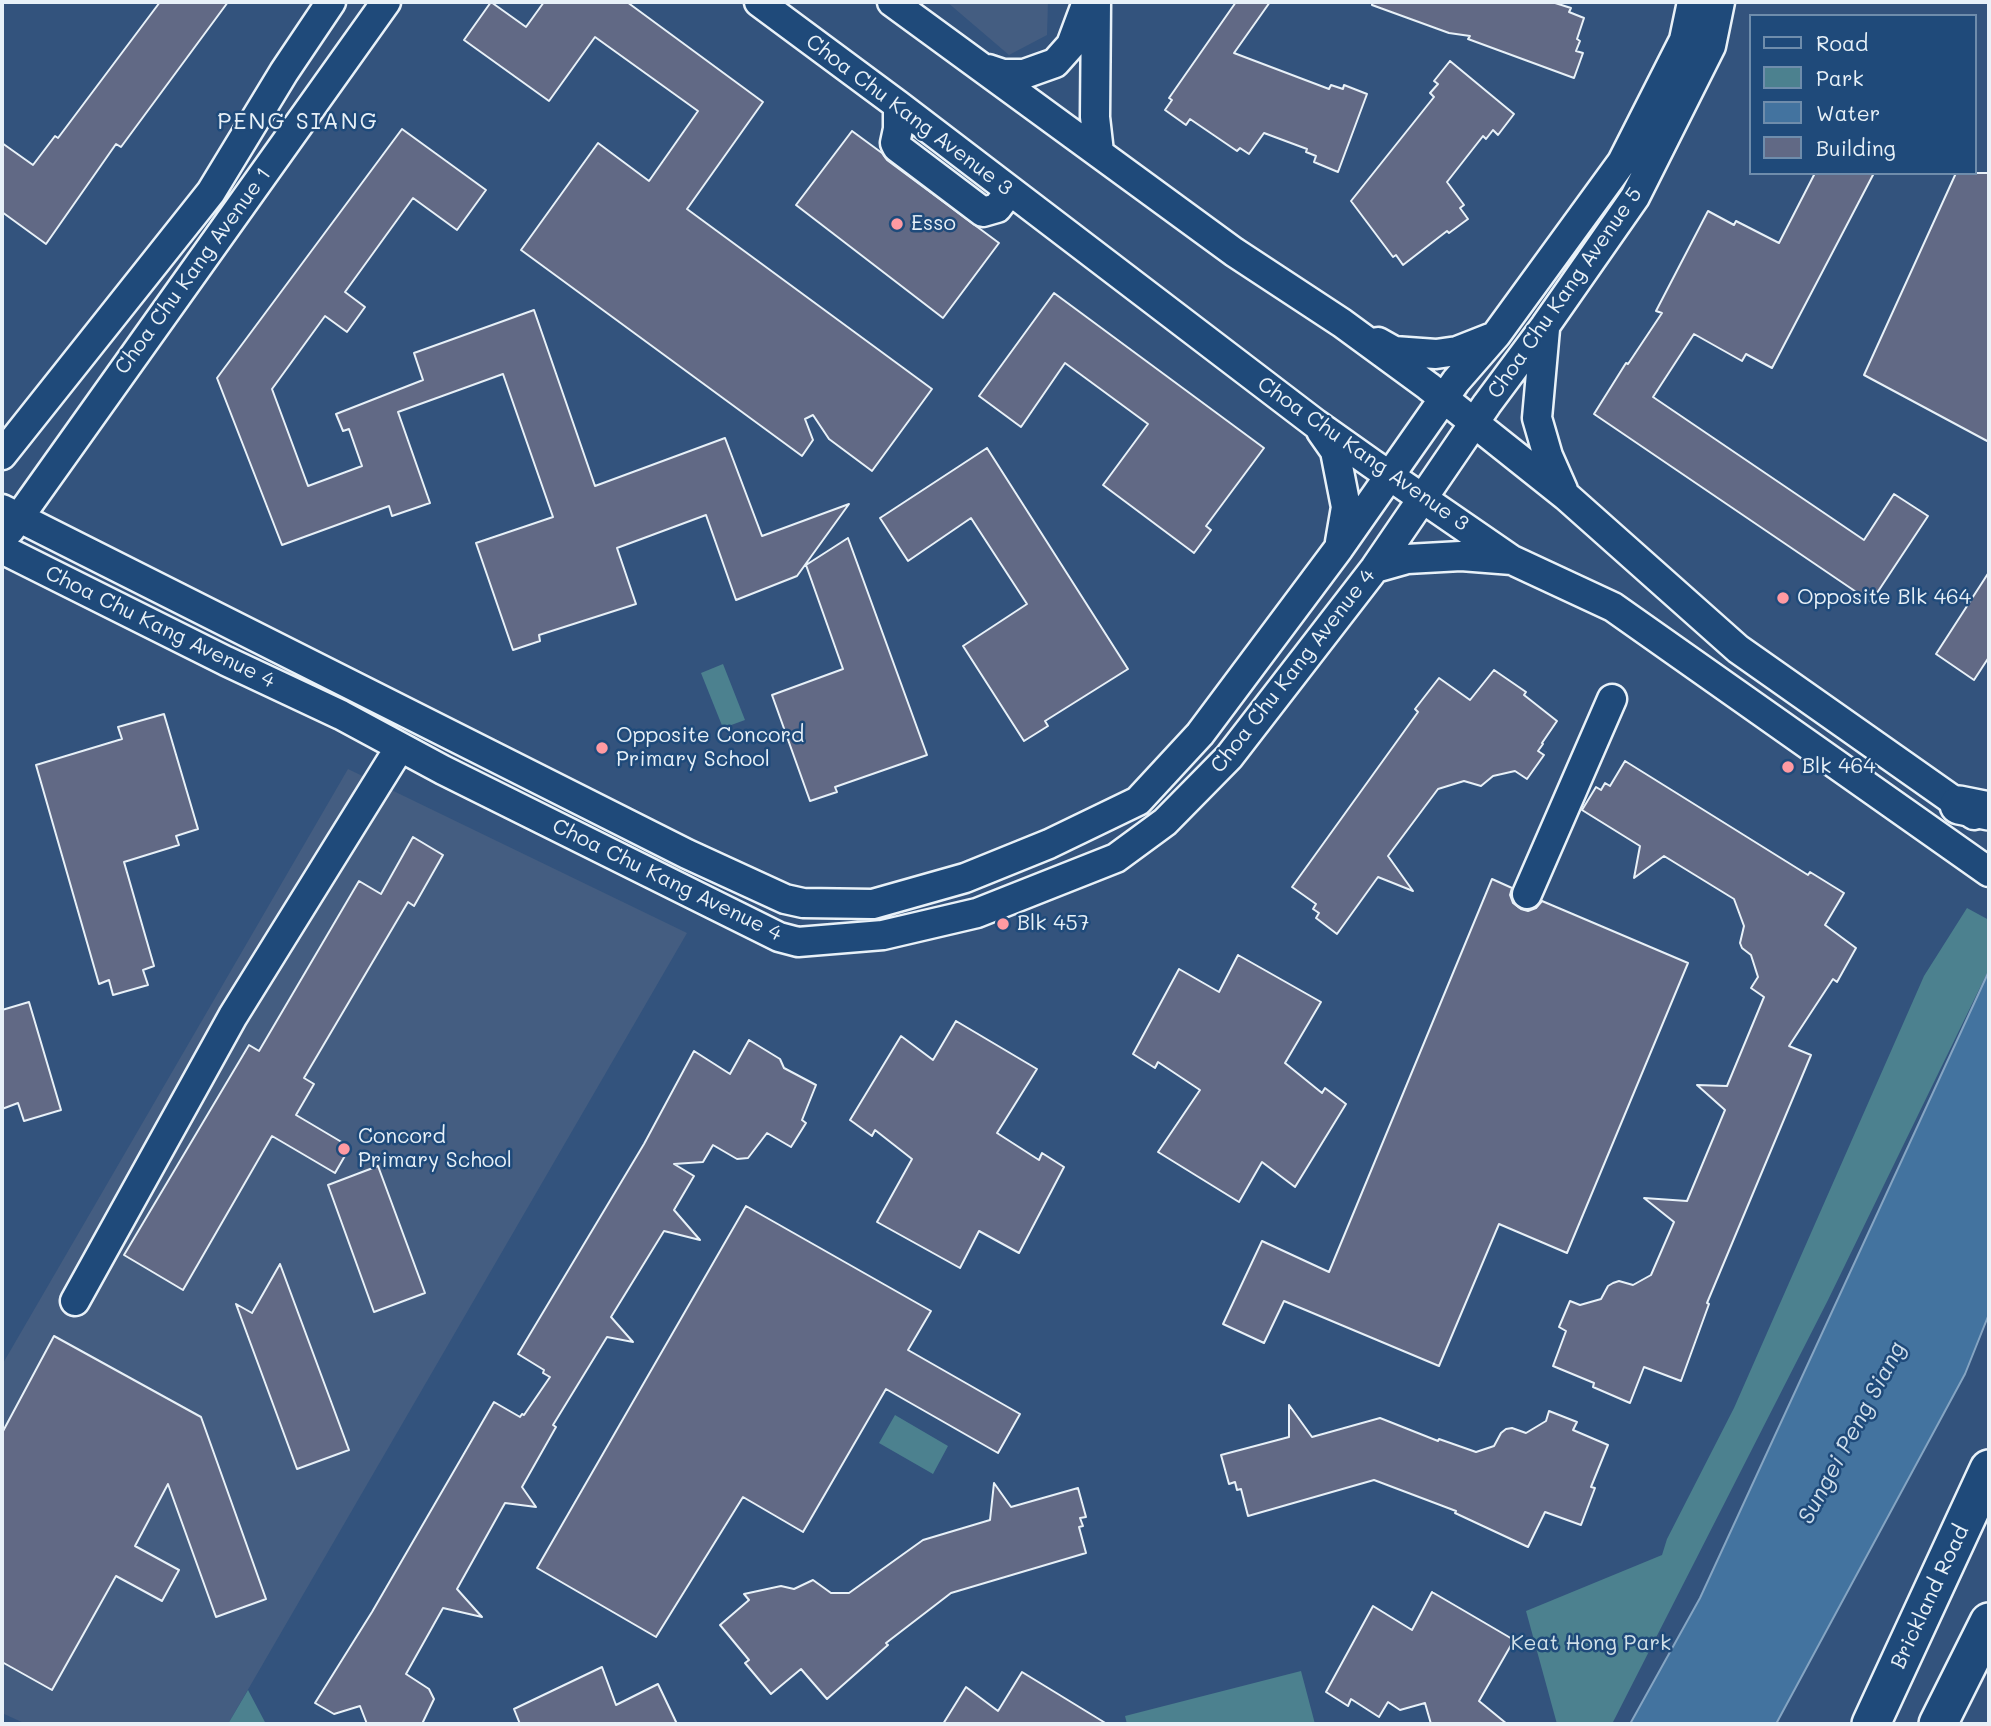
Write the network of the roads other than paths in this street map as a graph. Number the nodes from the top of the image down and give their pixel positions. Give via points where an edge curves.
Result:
1 (331, 2) edge
2 (386, 2) edge
3 (759, 2) edge
4 (892, 2) edge
5 (1087, 2) edge
6 (1096, 2) edge
7 (1692, 2) edge
8 (1720, 2) edge
9 (927, 15) edge
10 (982, 68) junction
11 (1098, 152) junction
12 (1587, 212) junction
13 (1613, 229) junction
14 (1342, 323) junction
15 (1545, 326) junction
16 (1496, 335) junction
17 (1444, 399) junction
18 (1316, 424) junction
19 (1475, 425) junction
20 (2, 455) edge
21 (1391, 475) junction
22 (1566, 496) junction
23 (1424, 497) junction
24 (10, 513) edge
25 (2, 542) edge
26 (1339, 548) junction
27 (2, 549) edge
28 (1512, 560) junction
29 (1375, 568) junction
30 (1612, 699) dead end
31 (400, 747) junction
32 (1974, 808) edge
33 (1989, 826) edge
34 (1989, 872) edge
35 (1527, 894) dead end
36 (75, 1301) dead end
37 (1989, 1469) edge
38 (1989, 1622) edge
39 (1871, 1724) edge
40 (1938, 1724) edge

1 - 20 street, Choa Chu Kang Avenue 1 via 211,192
2 - 24 street, Choa Chu Kang Avenue 1
3 - 18 street, Choa Chu Kang Avenue 3
4 - 9 street
5 - 10 street via 1071,45 1055,63 1024,74
6 - 11 street
7 - 12 street, Choa Chu Kang Avenue 5 via 1678,52 1622,162
8 - 13 street, Choa Chu Kang Avenue 5 via 1711,46 1635,197
9 - 10 street
10 - 11 street
11 - 14 street via 1234,252
12 - 13 street
12 - 16 street, Choa Chu Kang Avenue 5
13 - 15 street, Choa Chu Kang Avenue 5
14 - 16 street via 1394,351 1457,351
14 - 17 street
15 - 19 street, Choa Chu Kang Avenue 5
15 - 22 street via 1537,418
16 - 17 street, Choa Chu Kang Avenue 5
17 - 19 street
17 - 21 street, Choa Chu Kang Avenue 5
18 - 21 street, Choa Chu Kang Avenue 3
18 - 26 street via 1335,451 1346,507
19 - 22 street
19 - 23 street, Choa Chu Kang Avenue 5
21 - 23 street, Choa Chu Kang Avenue 3
21 - 26 street, Choa Chu Kang Avenue 4
22 - 32 street via 1738,649
23 - 28 street, Choa Chu Kang Avenue 3
23 - 29 street, Choa Chu Kang Avenue 4
24 - 25 street, Choa Chu Kang Avenue 1
24 - 26 street, Choa Chu Kang Avenue 4 via 687,853 803,903 873,904 965,878 1138,801 1200,734
27 - 31 street, Choa Chu Kang Avenue 4
28 - 29 street via 1461,556 1407,559
28 - 34 street, Choa Chu Kang Avenue 3 via 1613,607
29 - 31 street, Choa Chu Kang Avenue 4 via 1229,757 1165,822 1116,858 977,912 883,935 798,942 779,937
30 - 35 street
31 - 36 street via 233,1016
32 - 33 street
37 - 39 main road, Brickland Road
38 - 40 main road

